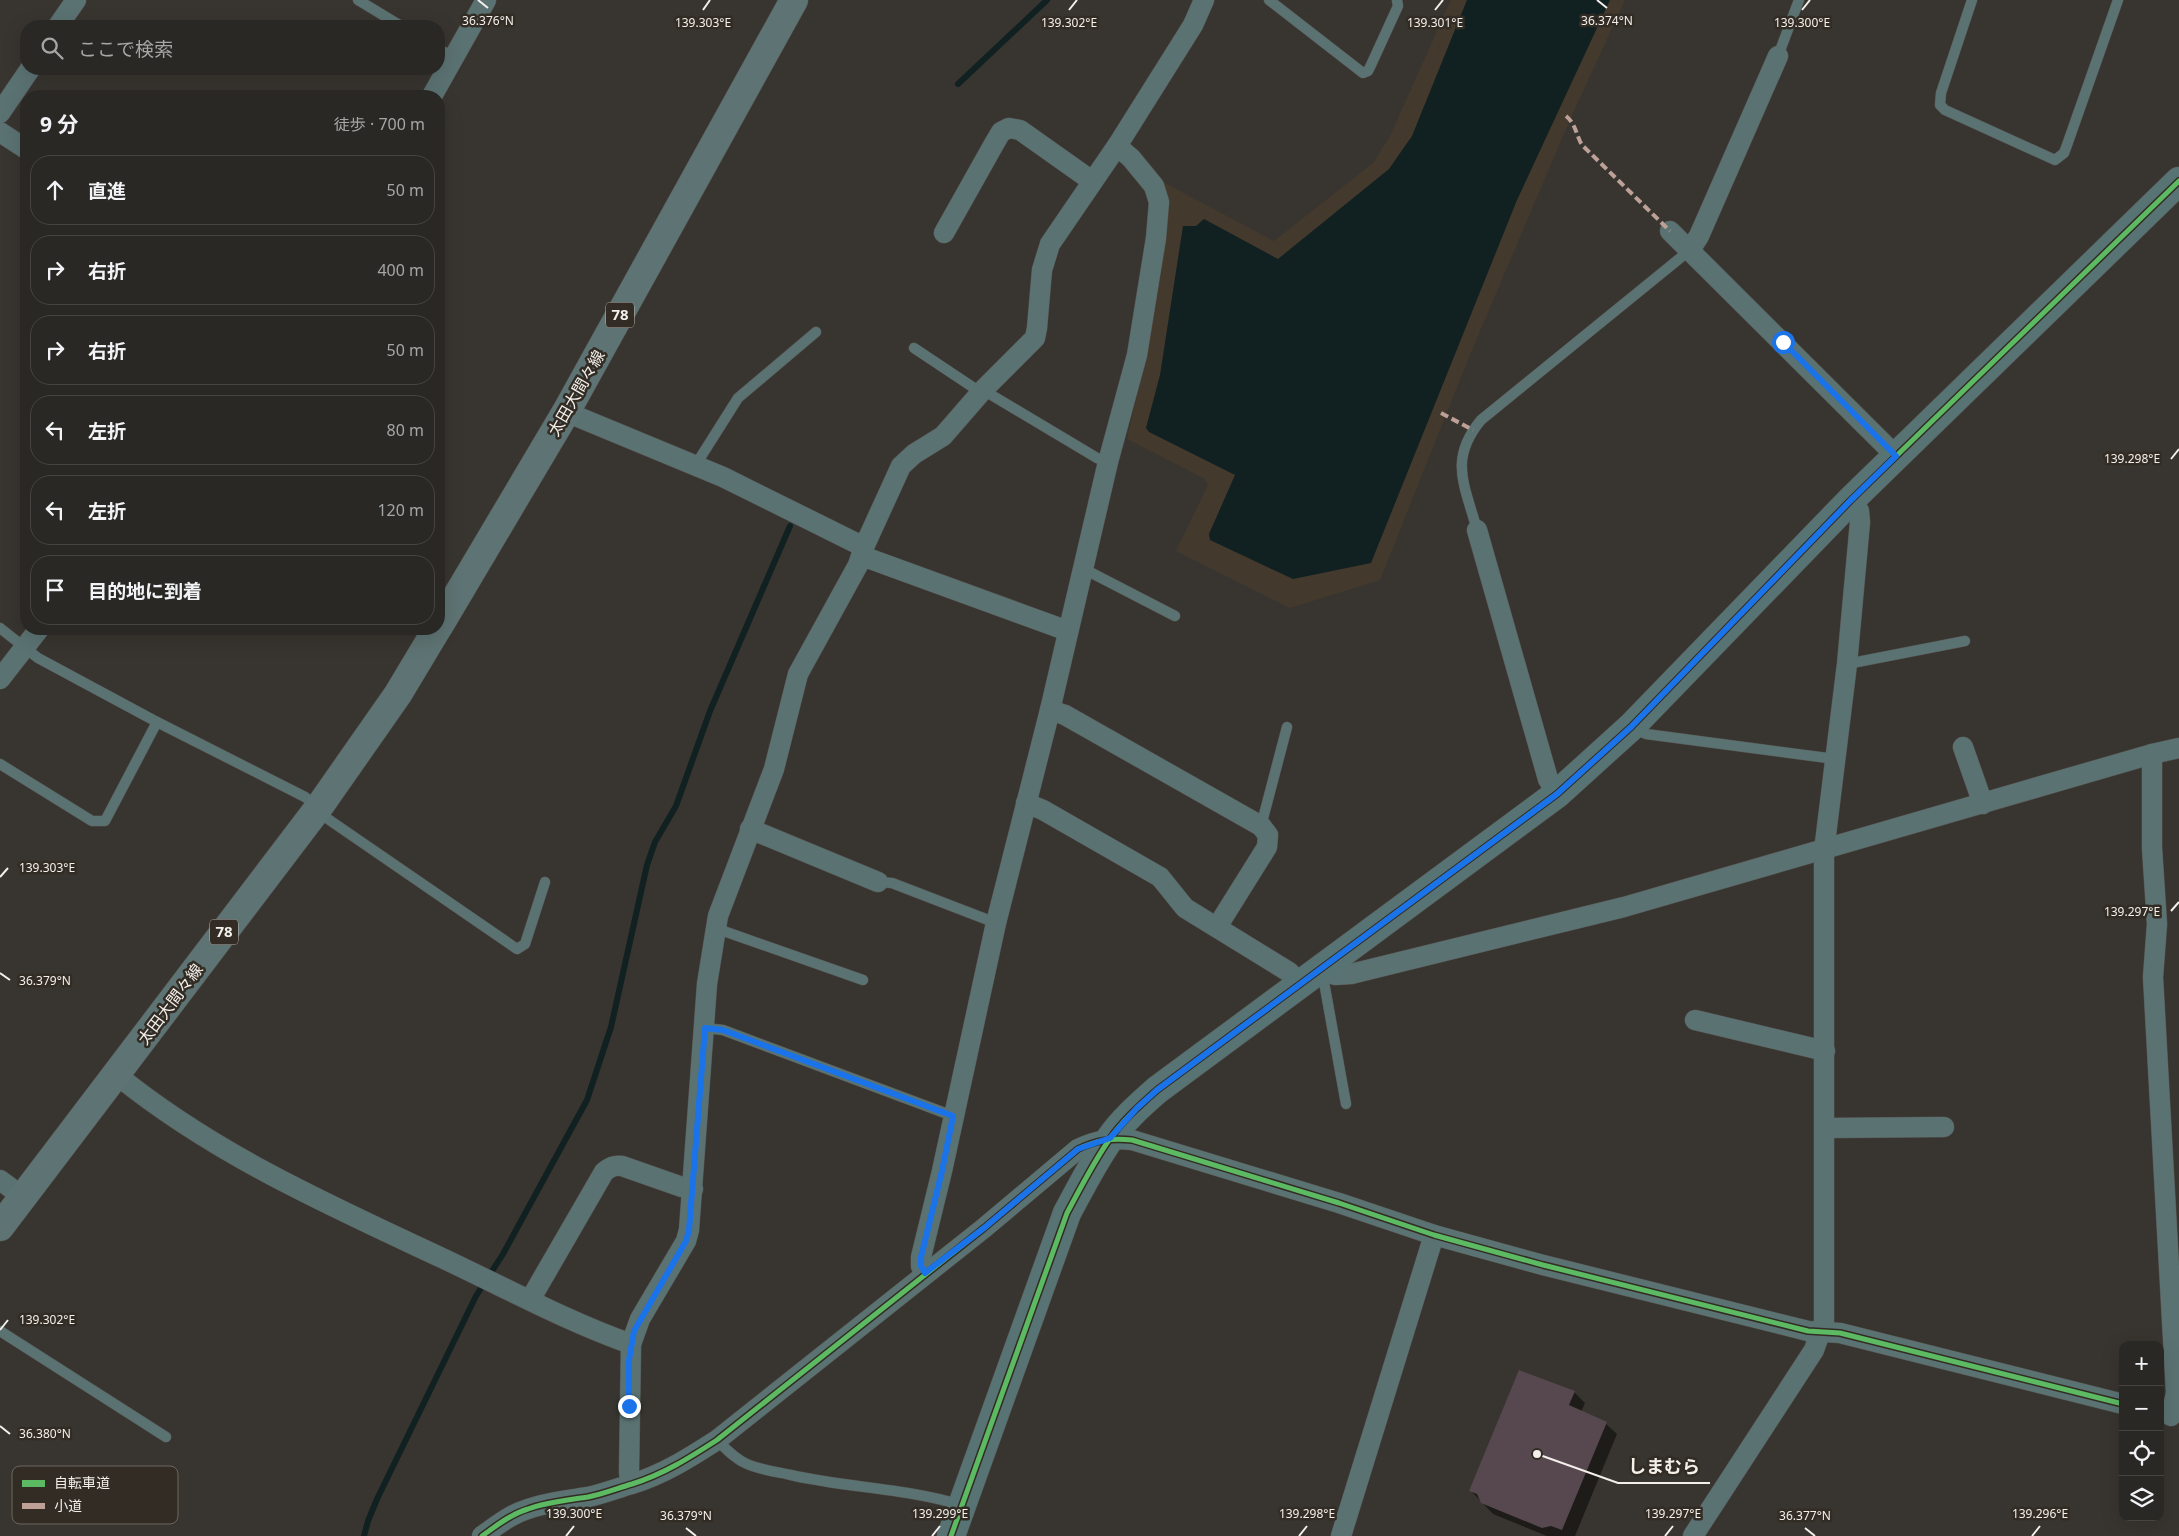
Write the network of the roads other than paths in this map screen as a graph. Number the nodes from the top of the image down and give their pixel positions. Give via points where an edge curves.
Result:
1 (76, 0) edge
2 (358, 0) edge
3 (486, 0) edge
4 (794, 0) edge
5 (1204, 0) edge
6 (1269, 0) edge
7 (1397, 0) edge
8 (1799, 0) edge
9 (1972, 0) edge
10 (2118, 0) edge
11 (62, 20) edge
12 (391, 20) edge
13 (446, 53) edge
14 (1778, 56) joint
15 (26, 75) edge
16 (439, 75) edge
17 (434, 90) edge
18 (0, 113) edge
19 (0, 132) edge
20 (20, 145) edge
21 (1117, 146) junction
22 (1092, 181) junction
23 (2179, 181) edge
24 (1670, 231) dead end
25 (944, 233) dead end
26 (1690, 250) junction
27 (816, 332) dead end
28 (914, 348) dead end
29 (984, 390) junction
30 (566, 412) junction
31 (1896, 456) junction
32 (1108, 462) junction
33 (695, 466) junction
34 (1850, 501) junction
35 (1476, 530) joint
36 (863, 551) junction
37 (1082, 568) junction
38 (445, 616) edge
39 (1175, 616) dead end
40 (0, 628) edge
41 (1068, 630) junction
42 (34, 635) edge
43 (434, 635) edge
44 (1965, 641) dead end
45 (24, 648) junction
46 (1847, 664) junction
47 (0, 679) edge
48 (1050, 710) junction
49 (157, 722) junction
50 (1287, 727) dead end
51 (1631, 727) junction
52 (1963, 747) dead end
53 (2179, 748) edge
54 (2152, 754) junction
55 (1835, 759) junction
56 (0, 764) edge
57 (1557, 794) junction
58 (1026, 803) junction
59 (1983, 804) junction
60 (319, 807) junction
61 (1261, 826) junction
62 (750, 829) junction
63 (1824, 851) junction
64 (545, 882) dead end
65 (878, 882) joint
66 (996, 923) junction
67 (1216, 927) junction
68 (715, 928) junction
69 (1311, 977) junction
70 (863, 980) dead end
71 (1694, 1020) dead end
72 (705, 1028) junction
73 (1825, 1052) junction
74 (116, 1075) junction
75 (1346, 1104) dead end
76 (953, 1116) junction
77 (1944, 1127) dead end
78 (1825, 1128) junction
79 (1110, 1138) junction
80 (0, 1180) edge
81 (693, 1189) junction
82 (22, 1197) junction
83 (0, 1227) edge
84 (1434, 1235) junction
85 (925, 1273) junction
86 (530, 1300) junction
87 (0, 1332) edge
88 (1821, 1332) junction
89 (630, 1344) junction
90 (2119, 1403) edge
91 (2170, 1415) edge
92 (166, 1438) dead end
93 (717, 1440) junction
94 (631, 1484) junction
95 (962, 1506) junction
96 (482, 1536) edge
97 (951, 1536) edge
98 (1341, 1536) edge
99 (1693, 1536) edge

1 - 11 street
2 - 12 lane
3 - 13 street
4 - 30 main road, 太田大間々線 / 78
5 - 21 street via 1188,32
6 - 7 lane via 1363,73 1371,66 1398,6
8 - 14 lane
9 - 10 lane via 1941,93 1940,105 1944,110 2055,160 2064,153
14 - 26 street
15 - 18 street
16 - 17 street
19 - 20 street
21 - 22 street
21 - 32 street via 1154,186 1159,211 1137,355
22 - 25 street via 1020,130 1009,128 1001,132
22 - 29 street via 1044,258 1035,338
23 - 31 street
24 - 26 street
26 - 31 street
26 - 35 lane via 1481,420 1473,430 1465,443 1460,467
27 - 33 lane via 738,398
28 - 29 lane via 974,388
29 - 32 lane
29 - 36 street via 943,436 901,466
30 - 33 street
30 - 38 main road, 太田大間々線 / 78
31 - 34 street
32 - 37 street
33 - 36 street via 723,477
34 - 46 street via 1858,511 1860,522
34 - 51 street
35 - 57 street via 1548,779
36 - 41 street
36 - 62 street via 798,674 774,769
37 - 39 lane
37 - 41 street
40 - 45 lane
41 - 48 street
42 - 45 street
43 - 60 main road, 太田大間々線 / 78 via 398,694
44 - 46 lane
45 - 47 street
45 - 49 lane
46 - 55 street
48 - 58 street
48 - 61 street
49 - 56 lane via 105,821 92,820
49 - 60 lane
50 - 61 lane
51 - 55 lane via 1646,734
51 - 57 street
52 - 59 street
53 - 54 street
54 - 59 street
54 - 91 street via 2152,848 2157,924 2153,977 2176,1393
55 - 63 street
57 - 69 street
58 - 66 street
58 - 67 street via 1160,877 1185,908
59 - 63 street
60 - 64 lane via 325,817 517,949 525,944
60 - 74 main road, 太田大間々線 / 78
61 - 67 street via 1268,835 1267,847
62 - 65 street
62 - 68 street
63 - 69 street via 1624,907 1351,974
63 - 73 street
65 - 66 lane via 892,883
66 - 76 street
67 - 69 street via 1289,972
68 - 70 lane
68 - 72 street
69 - 75 lane
69 - 79 street via 1157,1090
71 - 73 street
72 - 76 lane via 723,1030
72 - 81 street
73 - 78 street
74 - 82 main road, 太田大間々線 / 78
74 - 86 street via 220,1148 286,1185
76 - 85 street via 921,1257
77 - 78 street
78 - 88 street via 1825,1313
79 - 84 street via 1132,1140
79 - 85 street via 1078,1149
79 - 95 street via 1067,1213
80 - 82 street
81 - 86 street via 622,1166 610,1167 604,1172
81 - 89 street via 686,1241 640,1319
82 - 83 main road, 太田大間々線 / 78
84 - 88 street via 1691,1303
84 - 98 street
85 - 93 street
86 - 89 street
87 - 92 lane
88 - 90 street
88 - 99 street via 1814,1350
89 - 94 street
93 - 94 street via 669,1470
93 - 95 lane via 737,1458 760,1469 811,1480 917,1494
94 - 96 street via 526,1509
95 - 97 street

